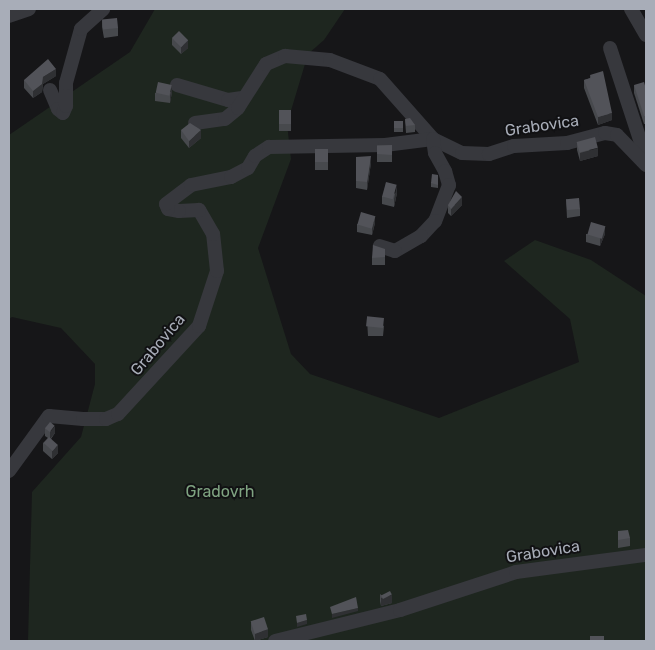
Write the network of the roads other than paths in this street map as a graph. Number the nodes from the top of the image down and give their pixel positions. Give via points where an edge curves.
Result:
1 (29, 9) edge
2 (103, 9) edge
3 (631, 9) edge
4 (9, 16) edge
5 (646, 35) edge
6 (610, 48) dead end
7 (176, 85) dead end
8 (50, 90) dead end
9 (242, 98) junction
10 (195, 122) dead end
11 (433, 139) junction
12 (646, 158) edge
13 (646, 165) edge
14 (380, 246) edge
15 (9, 471) edge
16 (646, 555) edge
17 (275, 641) edge

1 - 4 street
2 - 8 street via 81,29 66,83 63,113
3 - 5 street
6 - 12 street
7 - 9 street via 228,100
9 - 10 street, Grabovica via 238,108 225,119
9 - 11 street, Grabovica via 266,64 285,56 330,60 380,79
11 - 13 street, Grabovica via 462,153 489,154 514,146 568,143 605,133 617,135
11 - 14 street, Grabovica via 435,154 445,170 448,186 435,221 421,236 395,252
11 - 15 street, Grabovica via 385,144 269,147 255,156 248,168 231,177 191,185 170,199 166,204 168,209 199,210 213,234 217,271 199,326 118,414 83,419 50,416
16 - 17 street, Grabovica via 516,572 400,610

